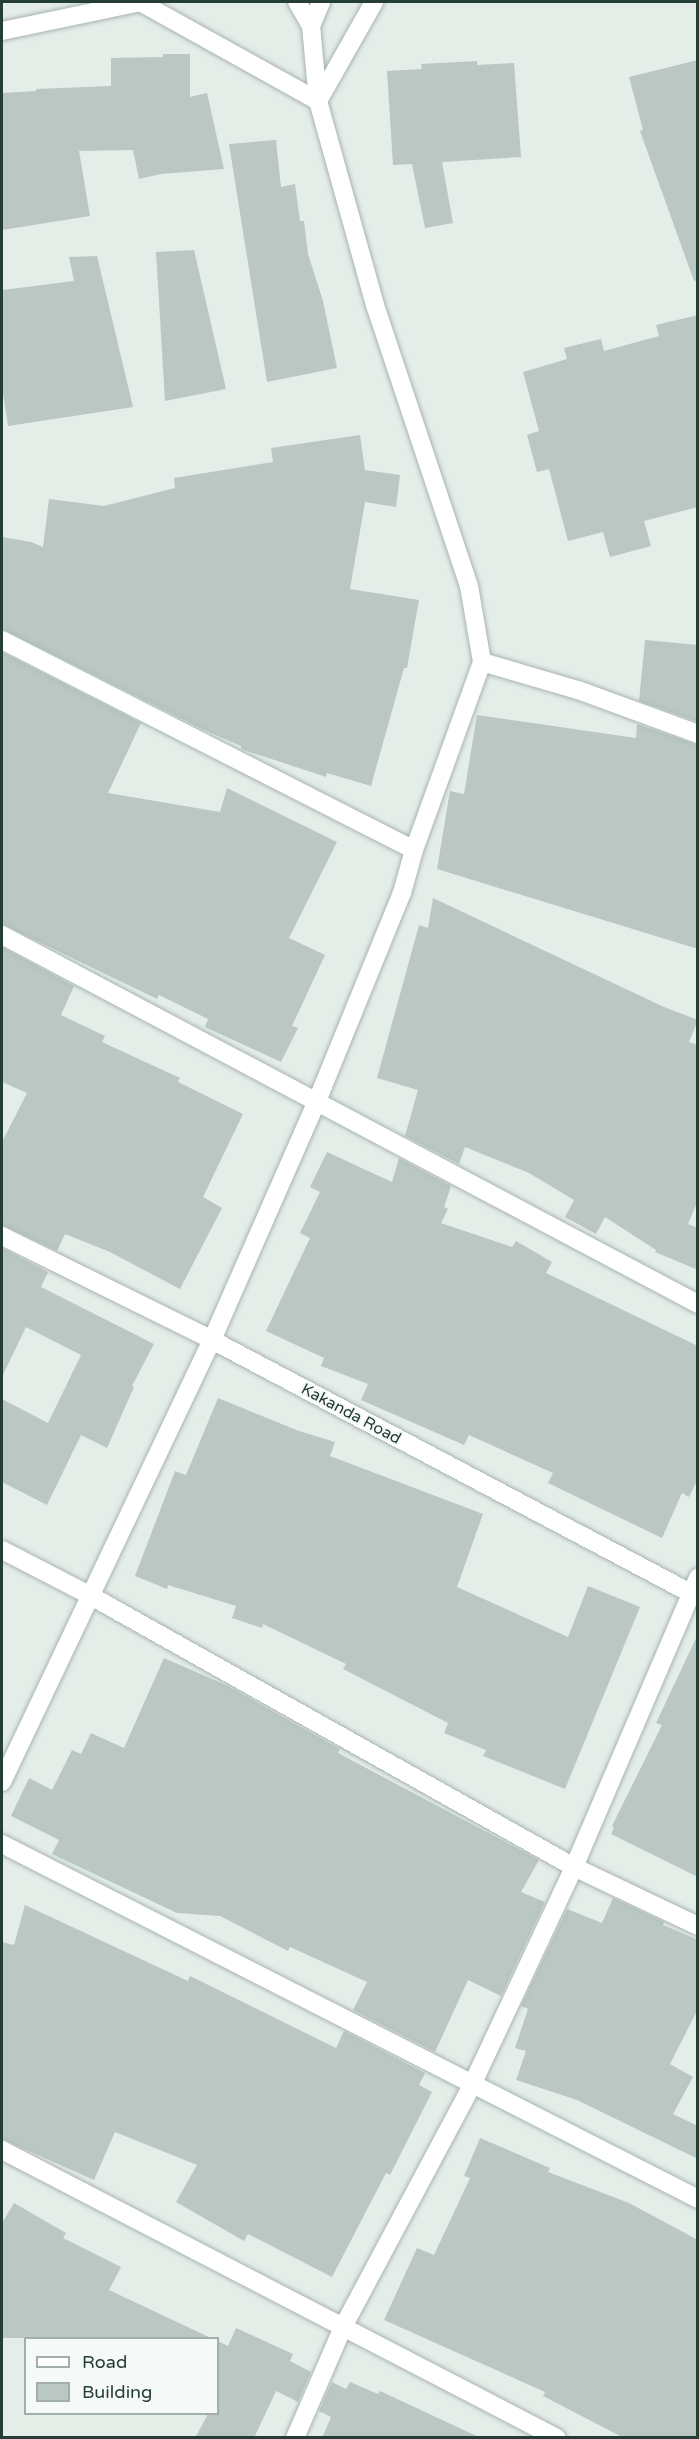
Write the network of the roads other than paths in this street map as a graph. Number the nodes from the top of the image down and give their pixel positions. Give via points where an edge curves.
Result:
1 (140, 2) edge
2 (297, 2) edge
3 (321, 2) edge
4 (374, 2) edge
5 (311, 26) junction
6 (2, 31) edge
7 (318, 101) junction
8 (2, 640) edge
9 (482, 662) junction
10 (698, 734) edge
11 (414, 850) junction
12 (2, 934) edge
13 (317, 1101) junction
14 (2, 1236) edge
15 (698, 1304) edge
16 (212, 1340) junction
17 (2, 1550) edge
18 (695, 1589) edge
19 (91, 1596) junction
20 (2, 1782) edge
21 (2, 1844) edge
22 (574, 1867) junction
23 (698, 1926) edge
24 (472, 2085) junction
25 (2, 2150) edge
26 (698, 2199) edge
27 (343, 2327) junction
28 (295, 2438) edge
29 (557, 2438) edge

1 - 6 street
1 - 7 street
2 - 5 street
3 - 5 street
4 - 7 street
5 - 7 street
7 - 9 street via 375,305 469,586
8 - 11 street
9 - 10 street via 579,690
9 - 11 street
11 - 13 street via 402,893
12 - 13 street
13 - 15 street
13 - 16 street
14 - 16 street, Kakanda Road
16 - 18 street, Kakanda Road
16 - 19 street
17 - 19 street
18 - 22 street
19 - 20 street
19 - 22 street
21 - 24 street
22 - 23 street
22 - 24 street
24 - 26 street
24 - 27 street
25 - 27 street
27 - 28 street
27 - 29 street

